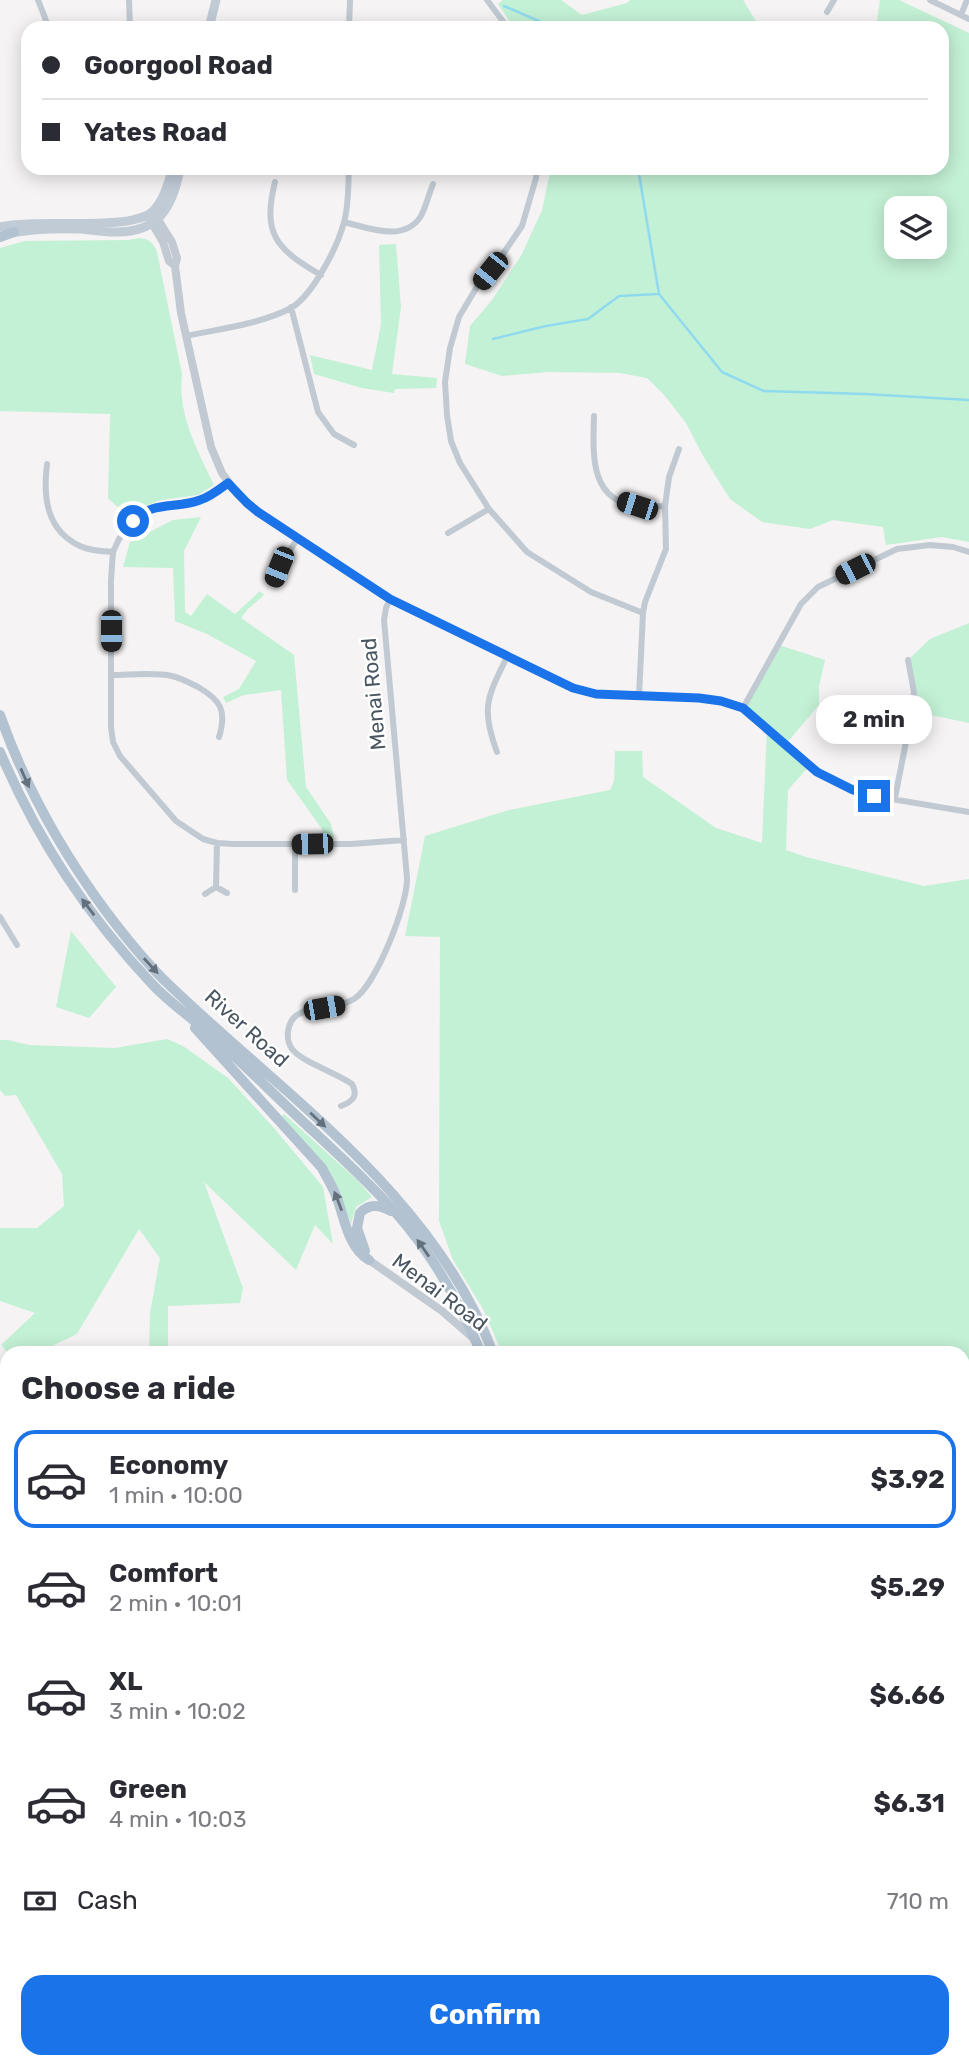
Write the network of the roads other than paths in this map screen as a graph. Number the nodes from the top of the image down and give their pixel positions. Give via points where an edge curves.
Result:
1 (38, 0) edge
2 (129, 0) edge
3 (216, 0) edge
4 (350, 0) edge
5 (834, 0) edge
6 (930, 0) edge
7 (967, 0) edge
8 (489, 1) edge
9 (827, 12) dead end
10 (961, 15) junction
11 (969, 19) edge
12 (46, 21) edge
13 (130, 21) edge
14 (211, 21) edge
15 (349, 21) edge
16 (503, 21) edge
17 (170, 175) edge
18 (178, 175) edge
19 (348, 175) edge
20 (536, 175) edge
21 (275, 182) dead end
22 (433, 184) dead end
23 (152, 217) junction
24 (344, 222) junction
25 (0, 227) edge
26 (14, 232) joint
27 (0, 236) edge
28 (321, 275) junction
29 (291, 307) junction
30 (186, 336) junction
31 (594, 416) dead end
32 (354, 445) dead end
33 (679, 449) dead end
34 (47, 464) dead end
35 (228, 483) junction
36 (665, 506) junction
37 (489, 509) junction
38 (448, 533) dead end
39 (298, 538) junction
40 (113, 552) junction
41 (969, 552) edge
42 (274, 581) dead end
43 (390, 599) junction
44 (643, 613) junction
45 (508, 655) junction
46 (908, 660) dead end
47 (111, 675) junction
48 (639, 696) junction
49 (743, 708) junction
50 (0, 715) edge
51 (219, 737) dead end
52 (0, 752) edge
53 (497, 752) dead end
54 (895, 798) junction
55 (969, 812) edge
56 (404, 840) junction
57 (217, 843) junction
58 (295, 845) junction
59 (216, 887) junction
60 (295, 890) dead end
61 (227, 893) dead end
62 (205, 894) dead end
63 (0, 917) edge
64 (17, 944) dead end
65 (184, 1013) junction
66 (341, 1106) dead end
67 (397, 1214) junction
68 (369, 1260) junction
69 (452, 1282) junction
70 (478, 1346) edge
71 (483, 1346) edge
72 (489, 1346) edge

1 - 12 street
2 - 13 street
3 - 14 main road
4 - 15 street
5 - 9 street
6 - 10 street
7 - 10 street
8 - 16 street
10 - 11 street
17 - 23 main road
18 - 23 main road via 164,212
19 - 24 street
20 - 37 street via 522,226 459,317 444,382 451,440
21 - 28 street via 270,226 281,246
22 - 24 street via 420,217 409,228 396,233
23 - 25 main road
23 - 26 main road via 133,231
23 - 30 street via 175,250
24 - 28 street
26 - 27 main road
28 - 29 street
29 - 30 street via 253,322
29 - 32 street via 318,412 334,434
30 - 35 street via 211,447
31 - 36 street via 593,455 598,478 611,498 637,506
33 - 36 street
34 - 40 street via 45,502 53,522 66,538 82,547
35 - 39 street via 247,503
35 - 40 street via 199,501 138,515
36 - 44 street via 666,549
37 - 38 street
37 - 44 street via 527,552 591,592
39 - 42 street
39 - 43 street
40 - 47 street
41 - 49 street via 930,545 897,549 818,587 801,604
43 - 45 street
43 - 56 street, Menai Road via 384,620
44 - 48 street
45 - 48 street via 573,688
45 - 53 street via 487,704
46 - 54 street via 914,692
47 - 51 street via 174,676 212,695 222,712
47 - 57 street via 111,727 120,756 176,821
48 - 49 street via 699,698
49 - 54 street via 817,772 853,790
50 -> 69 main road, River Road via 50,828 133,947 352,1151 418,1223
65 -> 52 main road, River Road via 110,937 71,884 19,796
54 - 55 street
56 - 58 street
56 - 66 street, Menai Road via 404,905 371,979 354,1000 309,1011 289,1025 290,1048 352,1084 354,1098
57 - 58 street
57 - 59 street
58 - 60 street
59 - 61 street
59 - 62 street
63 - 64 street
65 - 67 main road, River Road
68 -> 65 main road via 350,1236 322,1168
67 - 68 main road via 375,1205 360,1213 357,1228
69 -> 67 main road, River Road
68 - 71 street, Menai Road
69 - 70 main road, River Road
69 - 72 main road, River Road via 481,1324

